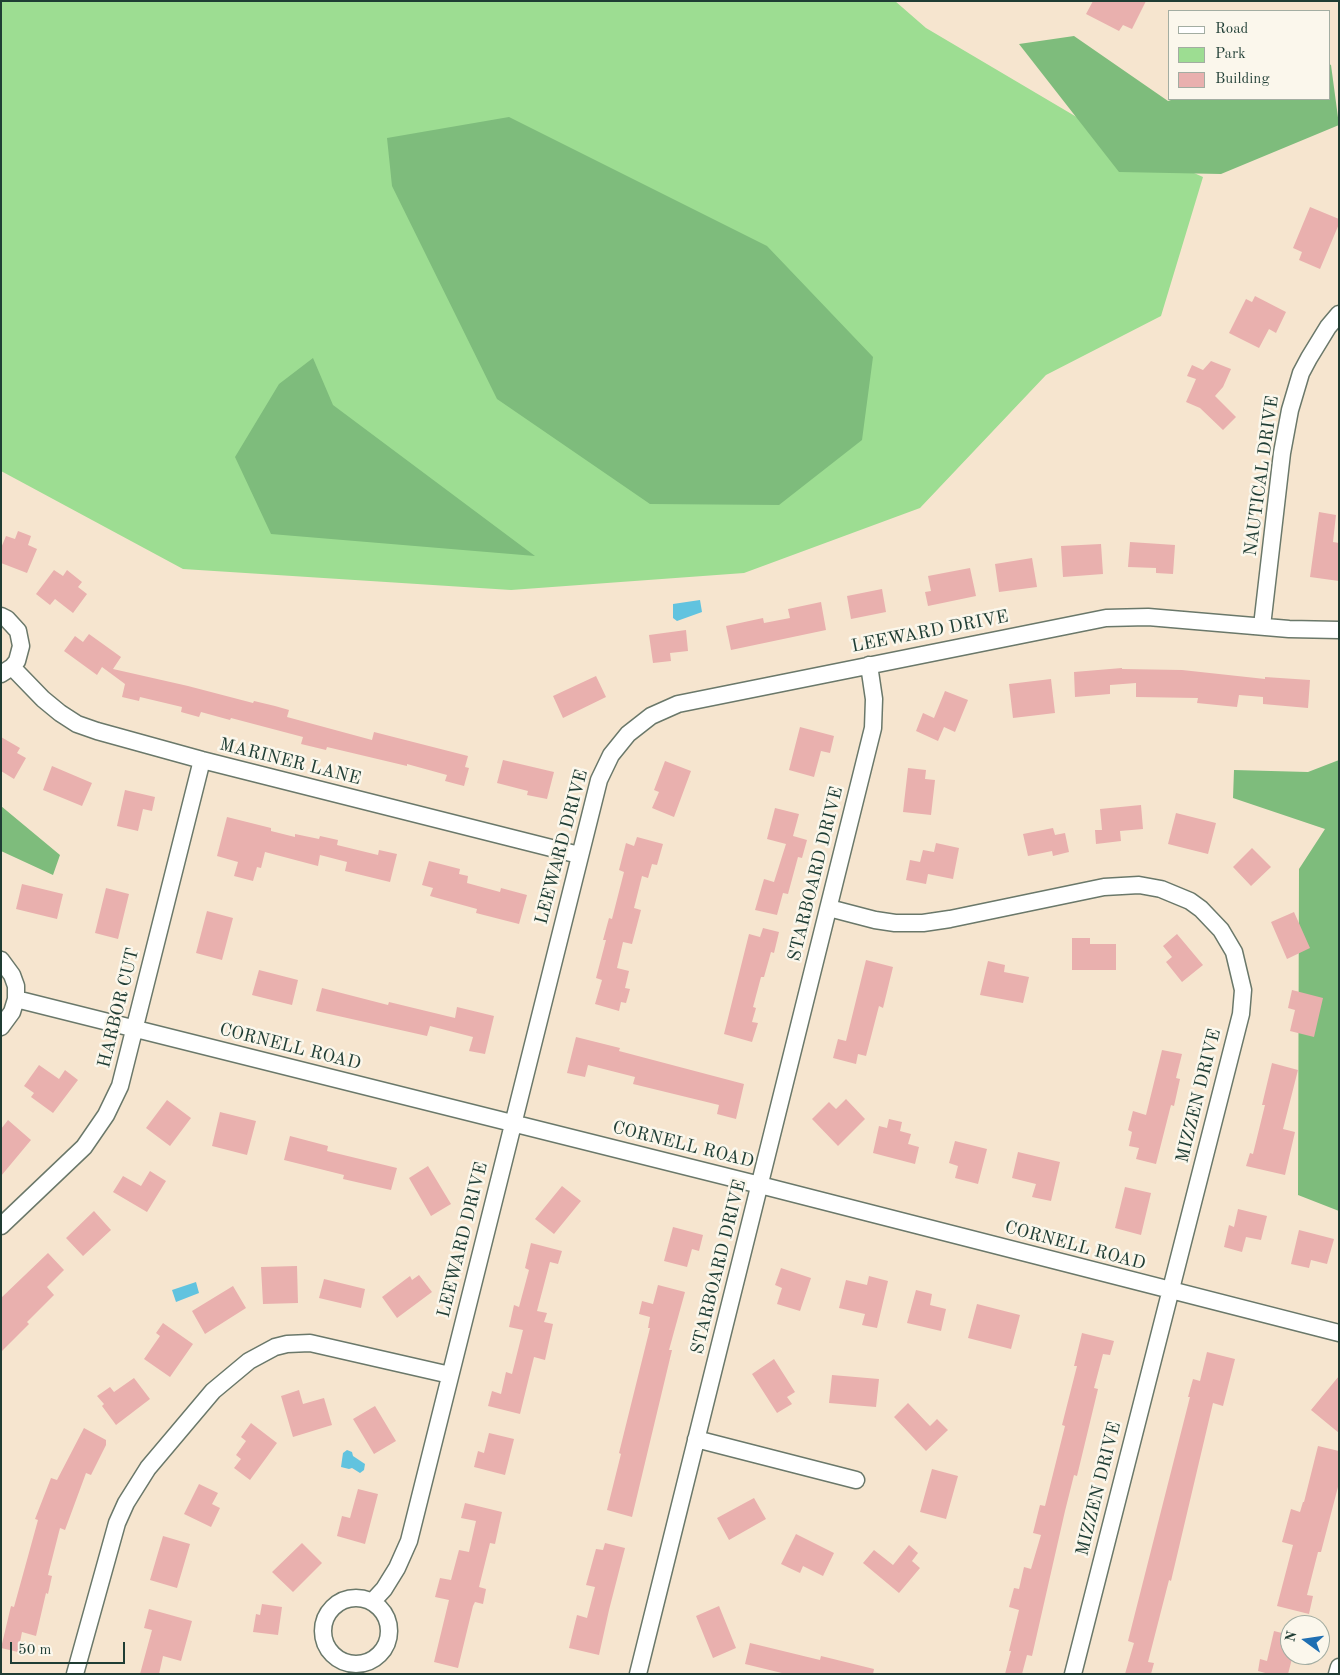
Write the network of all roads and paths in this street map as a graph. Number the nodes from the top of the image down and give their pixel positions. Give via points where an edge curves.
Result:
1 (1339, 314) edge
2 (1, 616) edge
3 (1262, 626) junction
4 (1339, 630) edge
5 (869, 665) junction
6 (6, 671) edge
7 (202, 760) junction
8 (579, 855) junction
9 (829, 908) junction
10 (1, 960) edge
11 (16, 999) junction
12 (1, 1027) edge
13 (135, 1029) junction
14 (513, 1123) junction
15 (760, 1185) junction
16 (1, 1226) edge
17 (1170, 1291) junction
18 (1339, 1333) edge
19 (450, 1375) junction
20 (696, 1439) junction
21 (856, 1480) dead end
22 (372, 1602) junction
23 (1339, 1667) edge
24 (75, 1674) edge
25 (638, 1674) edge
26 (1073, 1674) edge
27 (1337, 1674) edge

1 - 3 street, NAUTICAL DRIVE via 1308,358 1290,410
2 - 6 street, MARINER LANE via 13,624 20,638 20,654
3 - 4 street, LEEWARD DRIVE
3 - 5 street, LEEWARD DRIVE via 1148,617 1106,618
5 - 8 street, LEEWARD DRIVE via 678,704 651,716 628,734 604,767
5 - 9 street, STARBOARD DRIVE via 874,699 873,728
6 - 7 street, MARINER LANE via 78,724
7 - 8 street, MARINER LANE
7 - 13 street, HARBOR CUT
8 - 14 street, LEEWARD DRIVE
9 - 15 street, STARBOARD DRIVE
9 - 17 street, MIZZEN DRIVE via 875,920 923,923 1104,887 1139,885 1161,889 1190,901 1210,918 1234,952 1242,979 1243,1003
10 - 11 street via 12,975
11 - 12 street via 12,1012
11 - 13 street, CORNELL ROAD
13 - 14 street, CORNELL ROAD
13 - 16 street, HARBOR CUT via 120,1086 92,1137
14 - 15 street, CORNELL ROAD
14 - 19 street, LEEWARD DRIVE
15 - 17 street, CORNELL ROAD
15 - 20 street, STARBOARD DRIVE
17 - 18 street, CORNELL ROAD
17 - 26 street, MIZZEN DRIVE
19 - 22 street, LEEWARD DRIVE via 408,1541 397,1568
19 - 24 street via 310,1343 275,1347 250,1361 213,1391 148,1468 126,1503 117,1522
20 - 21 street
20 - 25 street, STARBOARD DRIVE
22 - 22 street via 347,1599 332,1608 327,1616 324,1641 340,1661 366,1664 386,1647 388,1622
23 - 27 street

